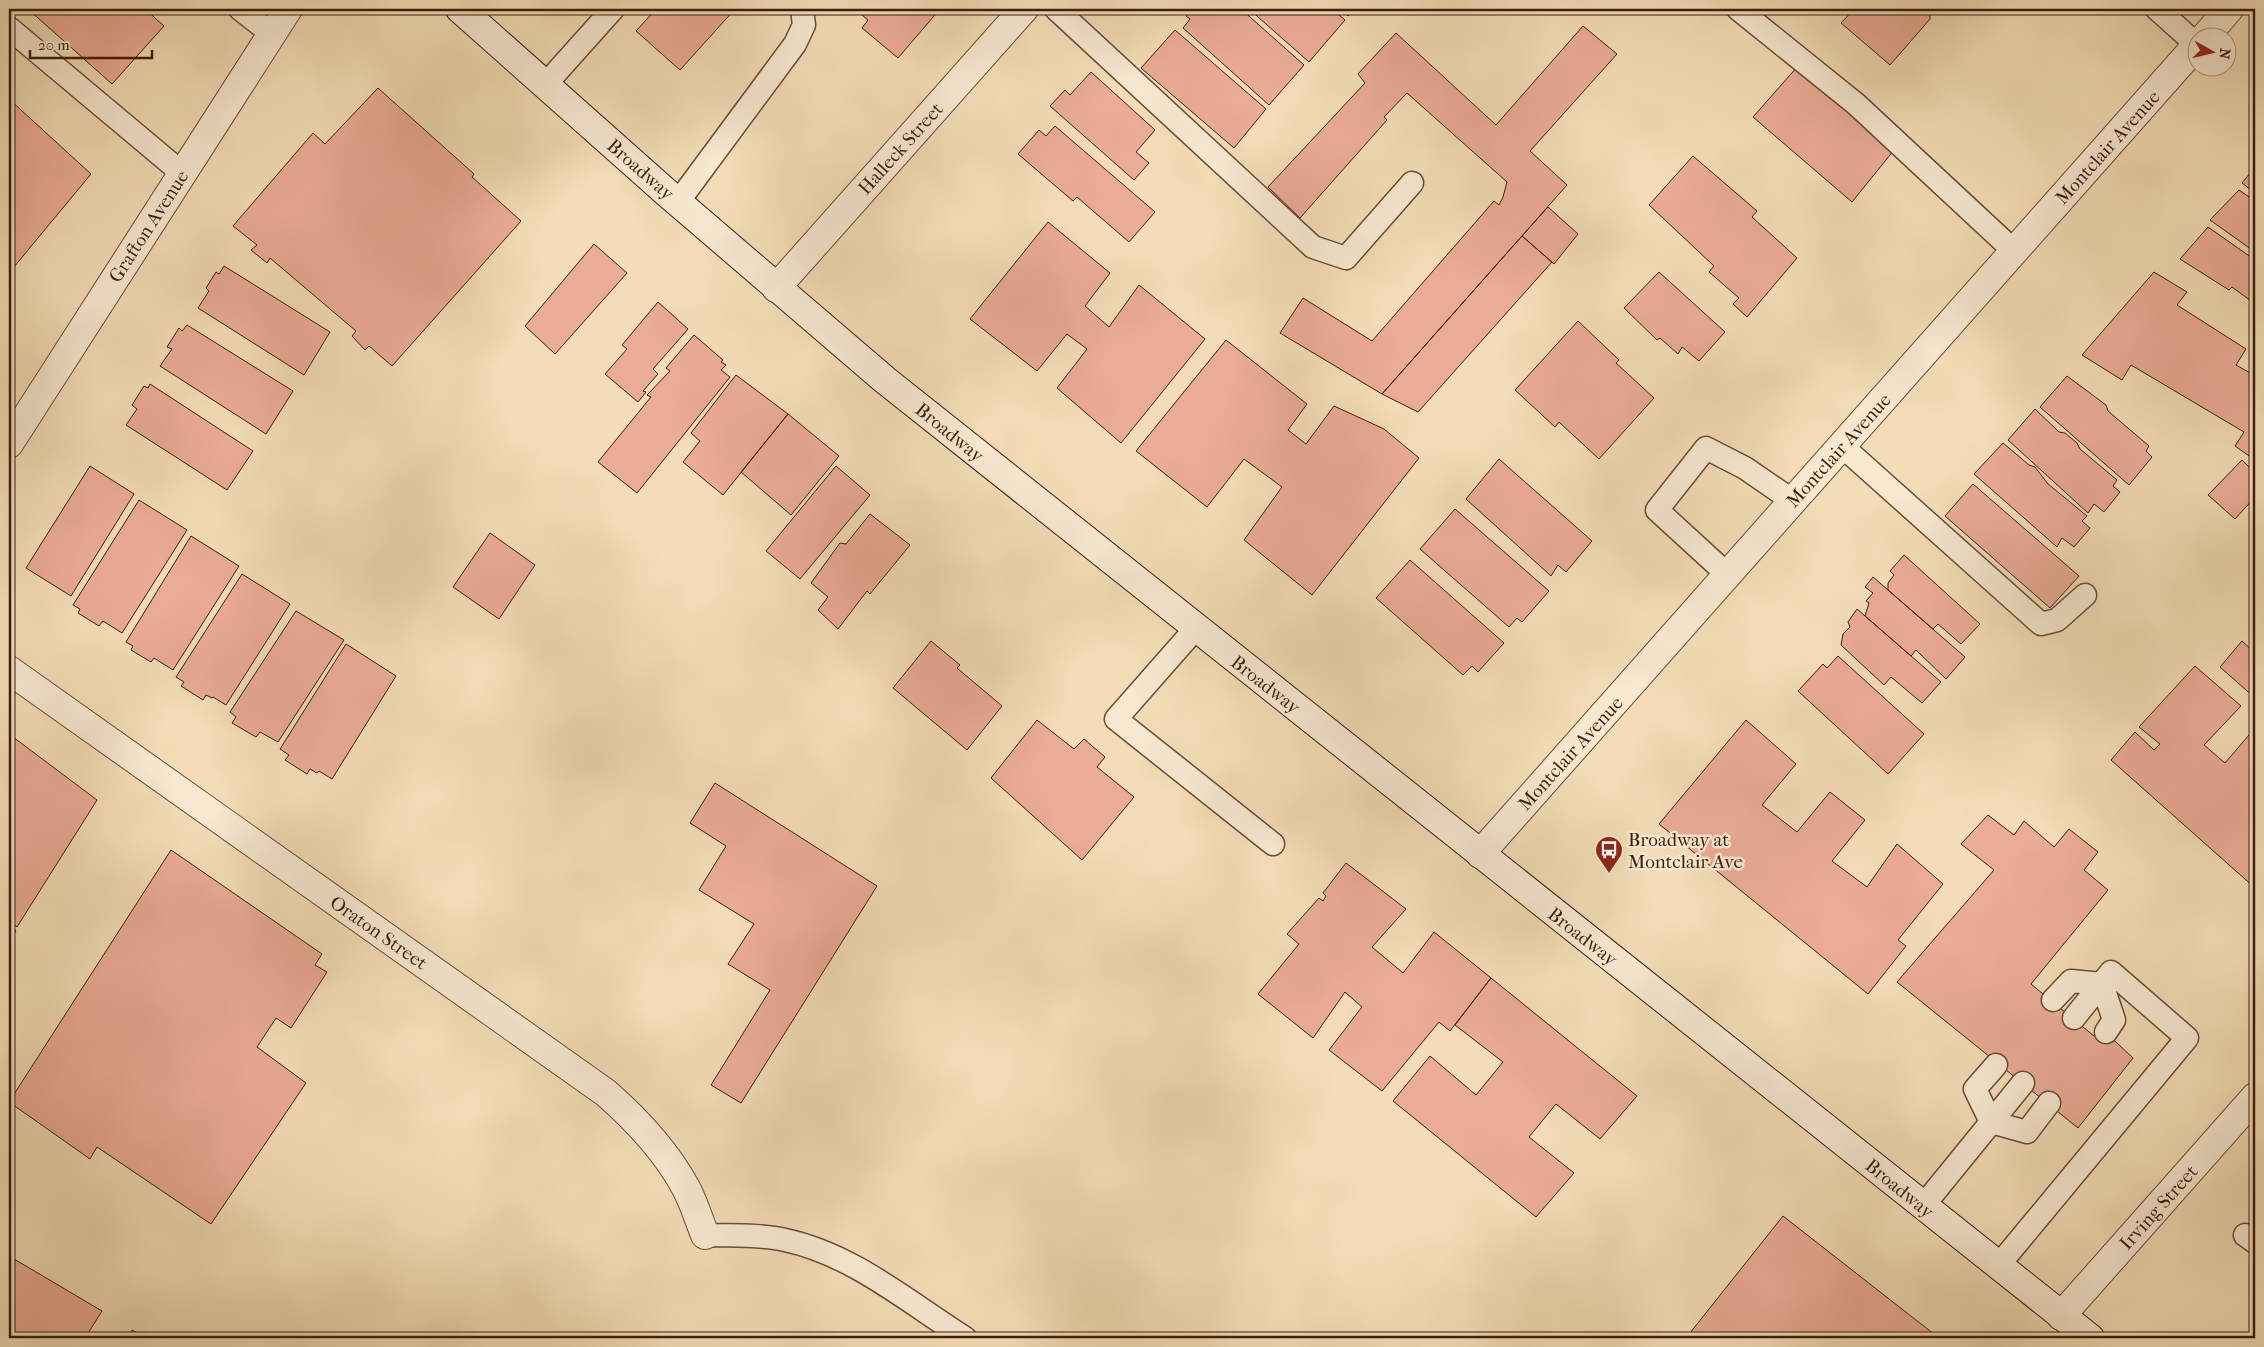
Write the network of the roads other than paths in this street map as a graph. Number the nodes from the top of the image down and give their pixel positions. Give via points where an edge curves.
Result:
1 (240, 9) edge
2 (288, 9) edge
3 (460, 9) edge
4 (613, 9) edge
5 (802, 9) edge
6 (1024, 9) edge
7 (1056, 9) edge
8 (1738, 9) edge
9 (2157, 9) edge
10 (2229, 9) edge
11 (9, 28) edge
12 (2213, 28) edge
13 (272, 34) junction
14 (2186, 36) edge
15 (2186, 56) edge
16 (545, 84) junction
17 (182, 172) junction
18 (1412, 184) dead end
19 (678, 202) junction
20 (2014, 252) junction
21 (776, 288) junction
22 (9, 444) edge
23 (1842, 446) junction
24 (1793, 502) junction
25 (1728, 575) junction
26 (2085, 595) dead end
27 (1196, 628) junction
28 (9, 670) edge
29 (1273, 844) dead end
30 (1480, 854) junction
31 (2102, 984) junction
32 (2053, 1000) dead end
33 (2074, 1018) dead end
34 (2106, 1032) dead end
35 (1996, 1065) dead end
36 (2023, 1083) dead end
37 (2255, 1097) edge
38 (2049, 1103) dead end
39 (1991, 1122) junction
40 (1923, 1206) junction
41 (705, 1235) joint
42 (1998, 1266) junction
43 (2061, 1316) junction
44 (965, 1338) edge
45 (2090, 1338) edge

1 - 13 lane
2 - 13 street, Grafton Avenue
3 - 16 street, Broadway
4 - 16 lane
5 - 19 lane via 804,25 795,44
6 - 21 street, Halleck Street
7 - 18 lane via 1313,247 1346,258
8 - 20 lane via 1856,104
9 - 14 lane
10 - 12 street
11 - 17 lane
13 - 17 street, Grafton Avenue
15 - 20 street, Montclair Avenue
16 - 19 street, Broadway
17 - 22 street, Grafton Avenue
19 - 21 street, Broadway
20 - 23 street, Montclair Avenue
21 - 27 street, Broadway via 885,380
23 - 24 street, Montclair Avenue
23 - 26 lane via 2041,624 2057,620
24 - 25 street, Montclair Avenue
24 - 25 lane via 1745,468 1706,448 1656,510
25 - 30 street, Montclair Avenue
27 - 29 lane via 1116,719
27 - 30 street, Broadway
28 - 41 street, Oraton Street via 606,1093 664,1152 686,1189
30 - 40 street, Broadway
31 - 32 lane via 2071,980
31 - 33 lane
31 - 34 lane via 2114,1020
31 - 42 lane via 2112,972 2187,1038
35 - 39 lane via 1975,1089
36 - 39 lane
37 - 43 street, Irving Street
38 - 39 lane via 2027,1132
39 - 40 lane
40 - 42 street, Broadway
41 - 44 lane via 783,1239 820,1249 849,1263
42 - 43 street, Broadway
43 - 45 street, Broadway

